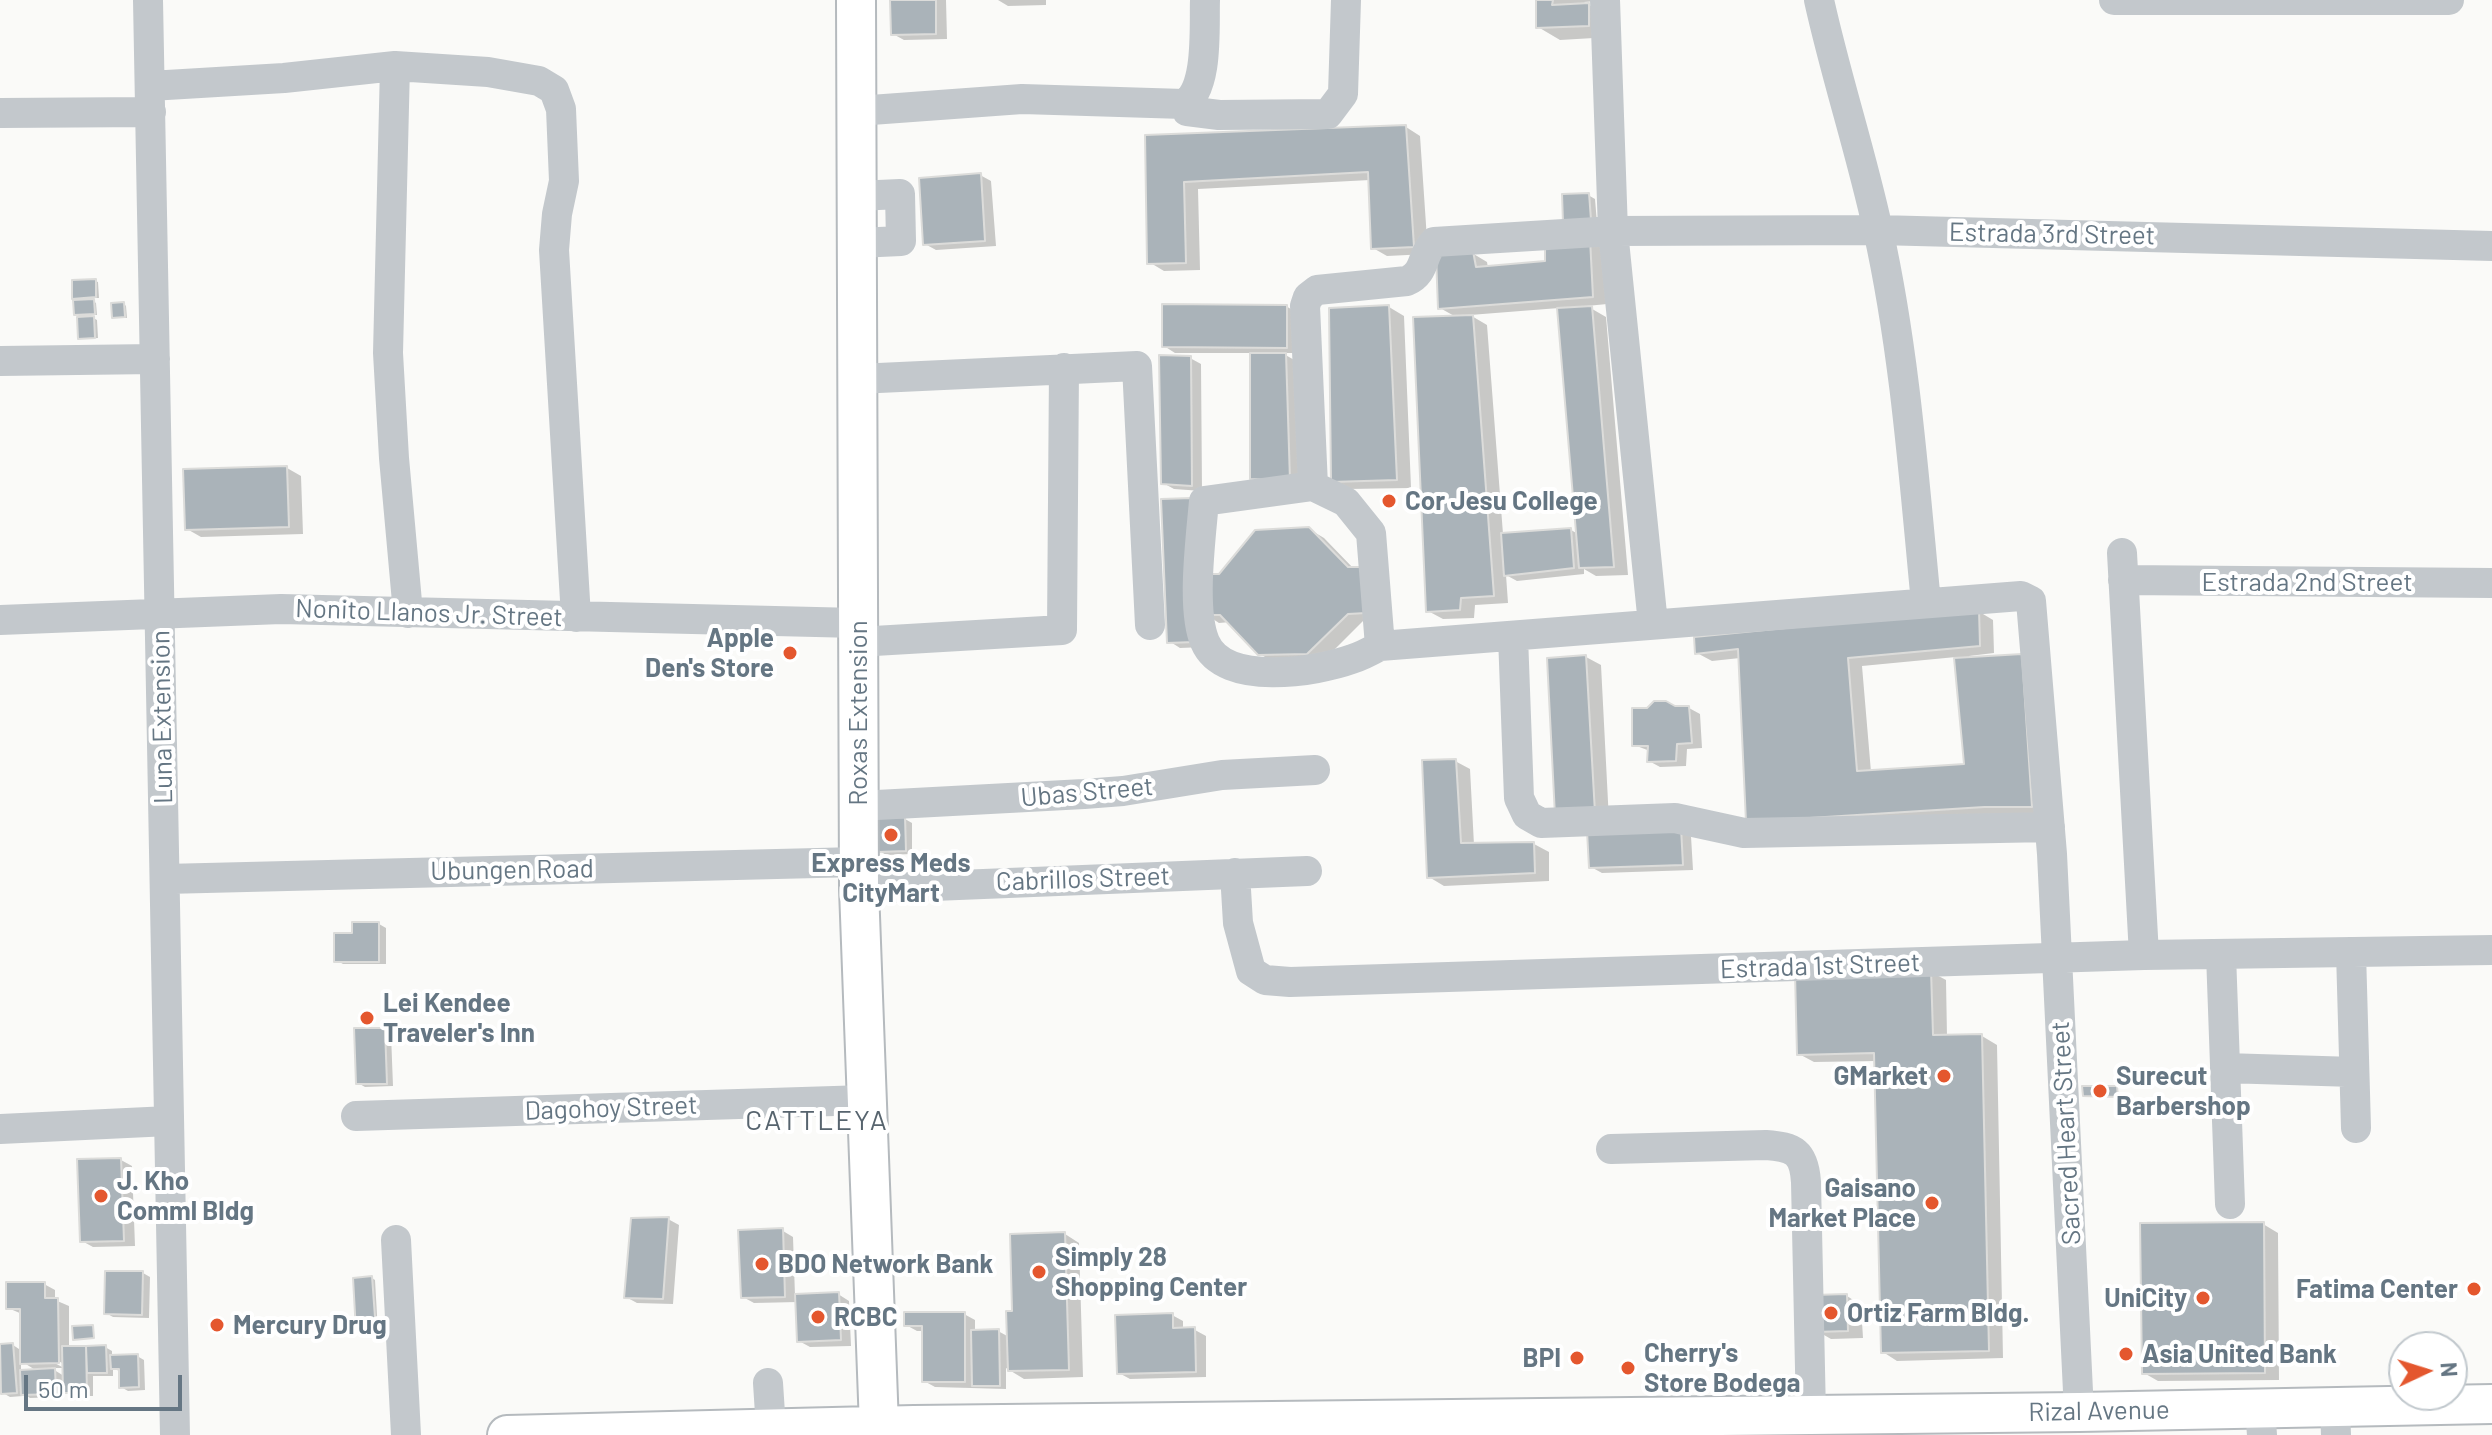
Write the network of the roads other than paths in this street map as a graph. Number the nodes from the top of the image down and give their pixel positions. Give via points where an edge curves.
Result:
1 (148, 0) edge
2 (856, 0) edge
3 (1205, 0) edge
4 (1346, 0) edge
5 (1605, 0) edge
6 (1819, 0) edge
7 (2114, 0) edge
8 (2413, 0) edge
9 (2449, 0) edge
10 (395, 66) junction
11 (150, 99) junction
12 (1184, 104) junction
13 (857, 111) junction
14 (0, 113) edge
15 (1878, 230) junction
16 (1613, 231) junction
17 (2492, 246) edge
18 (155, 359) junction
19 (0, 361) edge
20 (1064, 368) junction
21 (857, 379) junction
22 (1313, 486) junction
23 (2492, 583) edge
24 (1926, 603) junction
25 (160, 612) junction
26 (408, 613) junction
27 (576, 617) junction
28 (1652, 617) junction
29 (0, 620) edge
30 (1150, 625) dead end
31 (857, 633) junction
32 (1513, 636) junction
33 (1380, 646) junction
34 (1315, 770) dead end
35 (858, 806) junction
36 (2051, 841) junction
37 (1307, 871) dead end
38 (1235, 873) junction
39 (858, 875) junction
40 (165, 879) junction
41 (2492, 950) edge
42 (2351, 952) junction
43 (2221, 954) junction
44 (2144, 955) junction
45 (2057, 959) junction
46 (2225, 1068) junction
47 (2354, 1072) junction
48 (866, 1100) junction
49 (356, 1116) dead end
50 (169, 1121) junction
51 (2356, 1128) dead end
52 (0, 1129) edge
53 (1611, 1149) dead end
54 (2230, 1204) dead end
55 (396, 1240) dead end
56 (768, 1383) dead end
57 (2492, 1404) edge
58 (2079, 1412) junction
59 (2261, 1421) edge
60 (2336, 1421) edge
61 (1830, 1422) edge
62 (1498, 1426) edge
63 (1580, 1426) edge
64 (1363, 1427) edge
65 (771, 1429) junction
66 (902, 1429) edge
67 (1009, 1430) edge
68 (175, 1435) edge
69 (406, 1435) edge
70 (507, 1435) edge
71 (540, 1435) edge

1 - 11 street, Luna Extension
2 - 13 main road, Roxas Extension
3 - 12 street via 1201,75
4 - 12 street via 1343,94 1328,114 1219,115 1187,111
5 - 16 street
6 - 15 street
7 - 8 street
8 - 9 street
10 - 11 street
10 - 26 street via 388,353
10 - 27 street via 525,78 548,84 561,109 564,181 554,250
11 - 14 street
11 - 18 street, Luna Extension
12 - 13 street via 1056,98
13 - 21 main road, Roxas Extension
15 - 16 street, Estrada 3rd Street
15 - 17 street, Estrada 3rd Street
15 - 24 street via 1912,457
16 - 22 street, Estrada 3rd Street via 1441,240 1426,250 1417,277 1327,288 1308,297 1304,319
16 - 28 street
18 - 19 street
18 - 25 street, Luna Extension
20 - 21 street
20 - 30 street via 1137,366
20 - 31 street, Nonito Llanos Jr. Street via 1062,630
21 - 31 main road, Roxas Extension
22 - 33 street via 1346,502 1371,533
22 - 33 street via 1204,501 1198,573 1205,643 1224,664 1258,674 1322,667
23 - 44 street, Estrada 2nd Street via 2122,566
24 - 28 street
24 - 36 street, Sacred Heart Street via 2021,596 2031,601
25 - 26 street, Nonito Llanos Jr. Street
25 - 29 street, Nonito Llanos Jr. Street
25 - 40 street, Luna Extension
26 - 27 street, Nonito Llanos Jr. Street
27 - 31 street, Nonito Llanos Jr. Street
28 - 32 street
31 - 35 main road, Roxas Extension
32 - 33 street
32 - 36 street via 1519,798 1527,815 1541,823 1675,818 1744,833
34 - 35 street, Ubas Street via 1222,775 1097,793
35 - 39 main road, Roxas Extension
36 - 45 street, Sacred Heart Street
37 - 38 street, Cabrillos Street
38 - 39 street, Cabrillos Street
38 - 45 street, Estrada 1st Street via 1244,953 1251,971 1265,980
39 - 40 street, Ubungen Road
39 - 48 main road, Roxas Extension
40 - 50 street, Luna Extension
41 - 42 street, Estrada 1st Street
42 - 43 street, Estrada 1st Street
42 - 47 street
43 - 44 street, Estrada 1st Street
43 - 46 street
44 - 45 street, Estrada 1st Street
45 - 58 street, Sacred Heart Street
46 - 47 street
46 - 54 street
47 - 51 street
48 - 49 street, Dagohoy Street
48 - 66 main road, Roxas Extension
50 - 52 street
50 - 68 street, Luna Extension
53 - 61 street via 1766,1145 1795,1151 1806,1182
55 - 69 street
56 - 65 street
57 - 60 main road, Rizal Avenue
58 - 59 main road, Rizal Avenue
58 - 61 main road, Rizal Avenue
59 - 60 main road, Rizal Avenue
61 - 63 main road, Rizal Avenue
62 - 63 main road, Rizal Avenue
62 - 64 main road, Rizal Avenue
64 - 67 main road, Rizal Avenue
65 - 66 main road, Rizal Avenue
65 - 71 main road, Rizal Avenue
66 - 67 main road, Rizal Avenue
70 - 71 main road, Rizal Avenue

